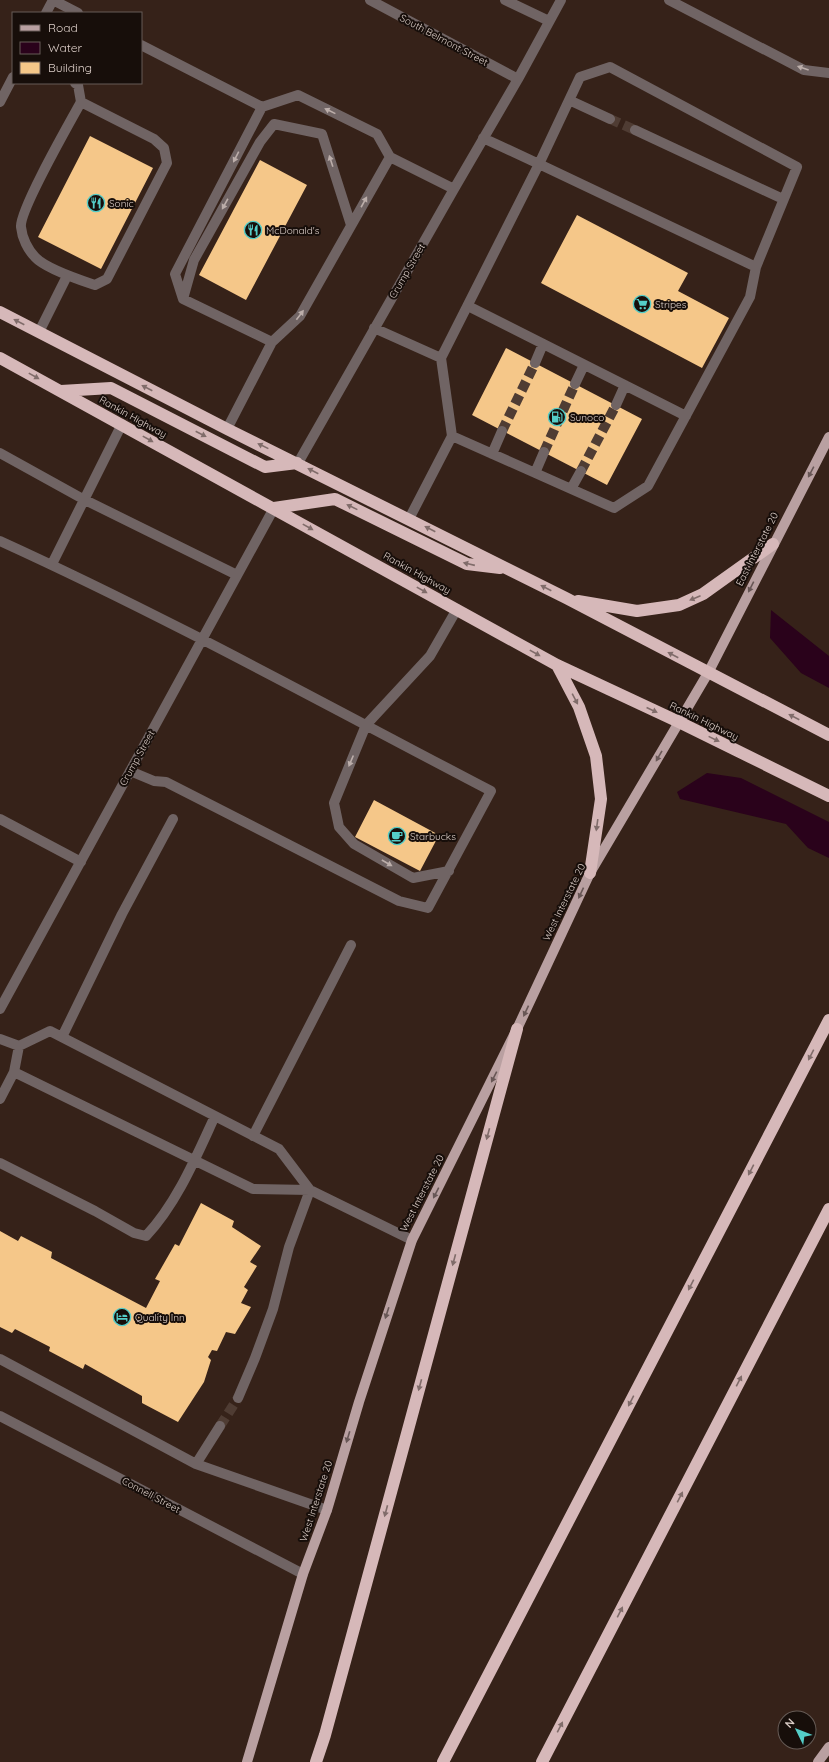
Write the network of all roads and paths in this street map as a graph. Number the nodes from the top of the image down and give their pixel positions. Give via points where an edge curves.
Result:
1 (53, 0) edge
2 (370, 0) edge
3 (505, 0) edge
4 (561, 0) edge
5 (668, 0) edge
6 (383, 3) edge
7 (47, 12) edge
8 (76, 12) edge
9 (549, 21) junction
10 (142, 46) edge
11 (829, 73) edge
12 (12, 79) edge
13 (518, 79) junction
14 (76, 84) edge
15 (569, 100) junction
16 (0, 102) edge
17 (81, 102) junction
18 (262, 107) junction
19 (610, 118) tunnel mouth
20 (636, 130) tunnel mouth
21 (483, 138) junction
22 (390, 157) junction
23 (540, 164) junction
24 (454, 189) junction
25 (783, 199) junction
26 (351, 225) junction
27 (756, 267) junction
28 (67, 276) junction
29 (183, 299) junction
30 (468, 306) junction
31 (0, 312) edge
32 (374, 328) junction
33 (39, 332) junction
34 (272, 342) junction
35 (543, 344) junction
36 (0, 358) edge
37 (441, 358) junction
38 (534, 363) tunnel mouth
39 (584, 365) junction
40 (575, 384) tunnel mouth
41 (625, 385) junction
42 (61, 391) junction
43 (616, 405) tunnel mouth
44 (686, 416) junction
45 (122, 424) junction
46 (227, 429) junction
47 (502, 431) tunnel mouth
48 (452, 436) junction
49 (829, 437) edge
50 (544, 452) tunnel mouth
51 (0, 453) edge
52 (492, 454) junction
53 (298, 463) junction
54 (581, 471) tunnel mouth
55 (534, 473) junction
56 (571, 489) junction
57 (83, 499) junction
58 (274, 508) junction
59 (409, 519) junction
60 (0, 541) edge
61 (773, 544) junction
62 (52, 564) junction
63 (508, 569) junction
64 (237, 575) junction
65 (566, 598) junction
66 (457, 609) junction
67 (202, 640) junction
68 (557, 665) junction
69 (708, 673) junction
70 (679, 722) junction
71 (366, 725) junction
72 (829, 735) edge
73 (130, 772) junction
74 (829, 796) edge
75 (0, 819) edge
76 (173, 819) dead end
77 (81, 862) junction
78 (449, 871) junction
79 (590, 873) junction
80 (351, 945) dead end
81 (0, 1009) edge
82 (829, 1020) edge
83 (517, 1029) junction
84 (62, 1037) junction
85 (0, 1039) edge
86 (19, 1046) junction
87 (14, 1072) junction
88 (0, 1099) edge
89 (215, 1116) junction
90 (253, 1136) junction
91 (194, 1160) junction
92 (0, 1163) edge
93 (310, 1190) junction
94 (829, 1209) edge
95 (412, 1240) junction
96 (0, 1359) edge
97 (238, 1398) tunnel mouth
98 (0, 1416) edge
99 (220, 1426) tunnel mouth
100 (196, 1464) junction
101 (327, 1510) junction
102 (303, 1574) junction
103 (829, 1747) edge
104 (247, 1762) edge
105 (316, 1762) edge
106 (443, 1762) edge
107 (542, 1762) edge
108 (818, 1762) edge

1 - 7 street
1 - 8 street
2 - 6 street, South Belmont Street
3 - 9 street
4 - 9 street, Crump Street
11 -> 5 street via 804,70
6 - 13 street, South Belmont Street
9 - 13 street, Crump Street
10 - 18 street
12 - 16 street
13 - 21 street, Crump Street
14 - 17 street
15 - 19 street
15 - 23 street
15 - 25 street via 580,77 610,67 797,166
17 - 28 street via 26,207 21,226 27,246 36,258
17 - 28 street via 154,139 164,148 167,162 107,279 95,286
22 -> 18 street via 377,134 298,95
18 -> 29 street via 175,274
20 - 25 street
21 - 23 street
21 - 24 street, Crump Street
22 - 24 street
26 -> 22 street
23 - 27 street
23 - 30 street
24 - 32 street, Crump Street
25 - 27 street
26 -> 29 street via 322,134 274,124 260,142 194,260
34 -> 26 street via 300,316
27 - 44 street via 750,297
28 - 33 street
29 - 34 street
30 - 35 street
30 - 37 street
33 -> 31 highway
32 - 37 street
32 - 53 street, Crump Street
46 -> 33 highway
34 - 46 street
35 - 38 street
35 - 39 street
36 -> 42 highway, Rankin Highway
37 - 48 street
39 - 40 street
39 - 41 street
41 - 43 street
41 - 44 street
42 - 45 highway, Rankin Highway
42 -> 53 highway via 111,388 265,466
44 - 56 street via 648,486 614,508
45 - 57 street
45 -> 58 highway, Rankin Highway
53 -> 46 highway
47 - 52 street
48 - 52 street
48 - 59 street
49 -> 61 main road, East Interstate 20
50 - 55 street
51 - 57 street
52 - 55 street
59 -> 53 highway
54 - 56 street
55 - 56 street
57 - 62 street
57 - 64 street
63 -> 58 highway via 467,564 335,499
58 - 64 street, Crump Street
58 -> 66 highway, Rankin Highway
63 -> 59 highway
60 - 62 street
61 -> 65 highway via 703,594 679,604 637,611
61 -> 69 main road, East Interstate 20
62 - 67 street
65 -> 63 highway
64 - 67 street, Crump Street
69 -> 65 highway
66 -> 68 highway, Rankin Highway
66 - 71 street via 430,656
67 - 71 street
67 - 73 street, Crump Street
68 -> 70 highway, Rankin Highway
68 -> 79 highway via 579,707 596,756 601,799
69 - 70 main road, West Interstate 20
72 -> 69 highway
70 -> 74 highway, Rankin Highway
70 -> 79 main road, West Interstate 20
71 - 78 street via 491,791
71 -> 78 street via 334,803 339,827 354,844 413,878
73 - 77 street, Crump Street
73 - 78 street via 154,782 166,782 399,901 428,908
75 - 77 street
76 - 84 street via 122,914
77 - 81 street, Crump Street
79 -> 83 main road, West Interstate 20
80 - 90 street
82 -> 106 highway
83 -> 95 main road, West Interstate 20
83 -> 105 highway
84 - 86 street via 50,1031
84 - 89 street
85 - 86 street
86 - 87 street
87 - 88 street
87 - 91 street
89 - 90 street
89 - 91 street
90 - 93 street via 278,1149
91 - 92 street via 175,1197 146,1236 134,1233 95,1210
91 - 93 street via 253,1189
93 - 95 street
93 - 97 street via 289,1248 273,1309
107 -> 94 highway
95 -> 101 main road, West Interstate 20
96 - 100 street
98 - 102 street, Connell Street
99 - 100 street
100 - 101 street
101 - 102 main road, West Interstate 20
102 - 104 main road, West Interstate 20
103 - 108 main road

